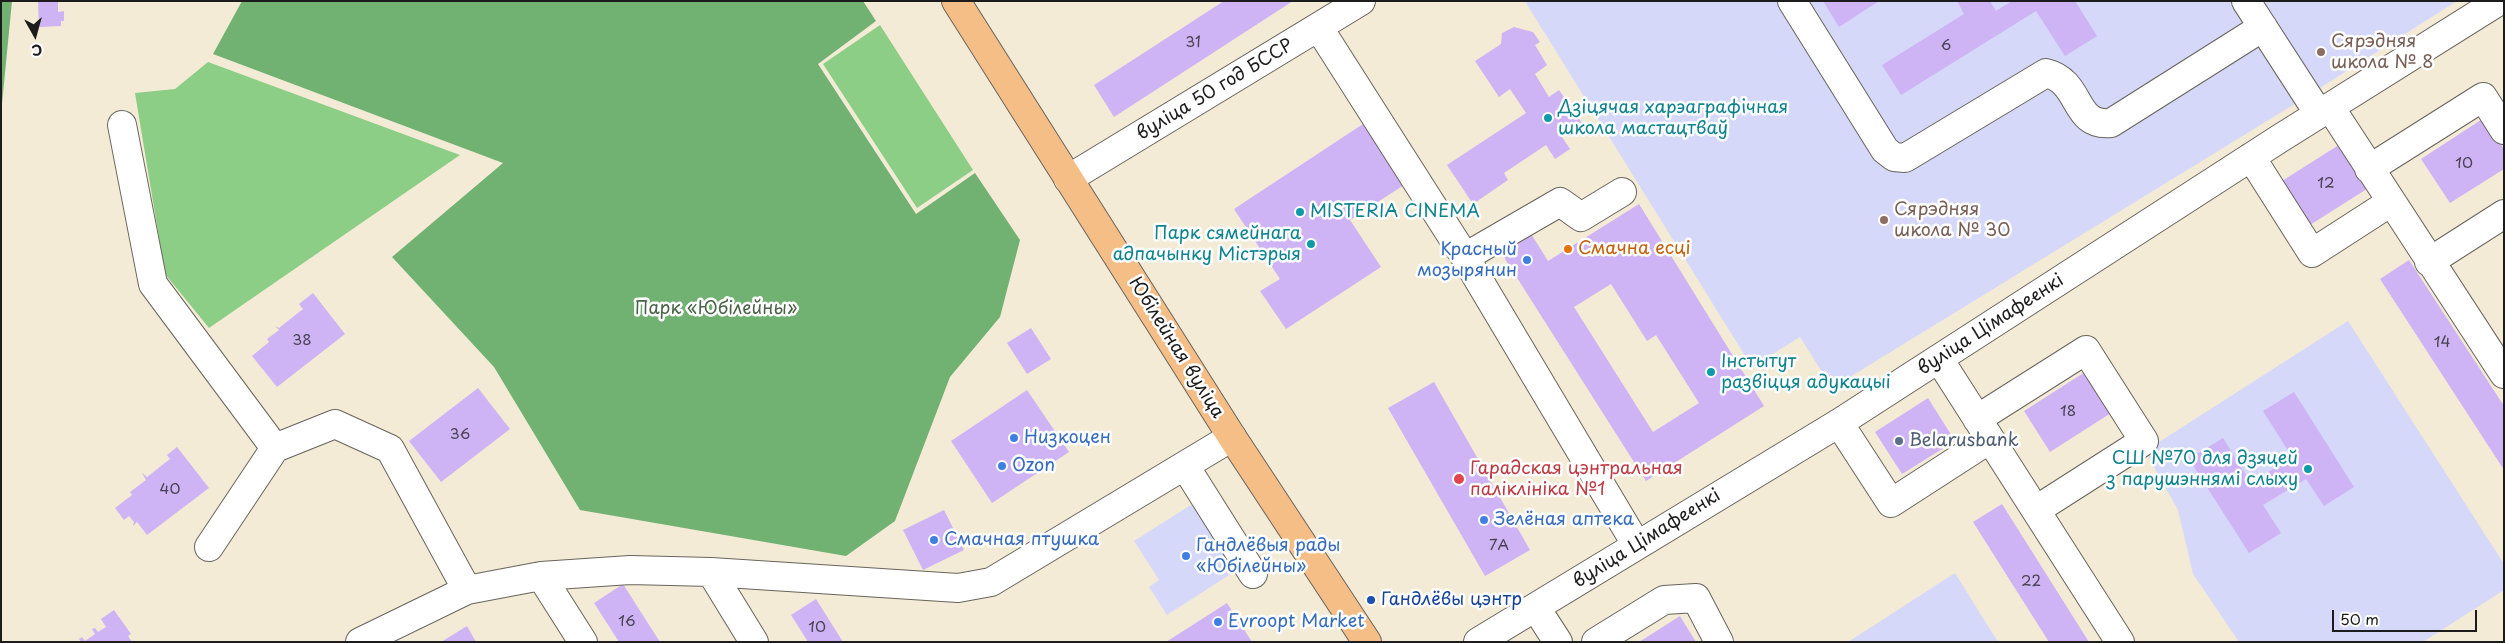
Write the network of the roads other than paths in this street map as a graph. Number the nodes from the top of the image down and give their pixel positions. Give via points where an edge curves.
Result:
1 (956, 1) edge
2 (1361, 1) edge
3 (1792, 1) edge
4 (2246, 1) edge
5 (2499, 1) edge
6 (2263, 27) junction
7 (1319, 28) junction
8 (2324, 111) junction
9 (122, 125) dead end
10 (2504, 130) edge
11 (2252, 157) junction
12 (2369, 169) junction
13 (1068, 179) junction
14 (1622, 192) dead end
15 (2391, 202) junction
16 (2504, 214) edge
17 (1466, 257) junction
18 (2429, 262) junction
19 (1939, 359) junction
20 (2504, 374) edge
21 (1840, 423) junction
22 (1984, 429) junction
23 (1232, 437) junction
24 (275, 448) junction
25 (1185, 466) junction
26 (2036, 510) junction
27 (1636, 544) junction
28 (209, 547) dead end
29 (711, 572) junction
30 (1253, 574) dead end
31 (541, 576) junction
32 (466, 590) junction
33 (1536, 608) junction
34 (391, 635) edge
35 (360, 642) edge
36 (583, 642) edge
37 (754, 642) edge
38 (1367, 642) edge
39 (1478, 642) edge
40 (1558, 642) edge
41 (1596, 642) edge
42 (1719, 642) edge
43 (2120, 642) edge

1 - 13 main road, Юбілейная вуліца
2 - 7 street, вуліца 50 год БССР
3 - 6 street via 1885,150 1894,157 1905,158 2046,73 2064,81 2088,118 2100,124 2111,123
4 - 6 street
5 - 8 street, вуліца Цімафеенкі
6 - 8 street
7 - 13 street, вуліца 50 год БССР
7 - 17 street
8 - 11 street, вуліца Цімафеенкі
8 - 12 street
9 - 24 street via 154,284
10 - 12 street via 2483,97
11 - 15 street via 2312,252
11 - 19 street, вуліца Цімафеенкі
12 - 15 street
13 - 23 main road, Юбілейная вуліца
14 - 17 street via 1581,217 1560,202
15 - 18 street
16 - 18 street
17 - 27 street
18 - 20 street
19 - 21 street, вуліца Цімафеенкі
19 - 22 street
21 - 22 street via 1891,503
21 - 27 street, вуліца Цімафеенкі
22 - 26 street
22 - 26 street via 2086,350 2144,441
23 - 25 street
23 - 38 main road, Юбілейная вуліца
24 - 28 street
24 - 32 street via 335,424 390,449
25 - 29 street via 991,582 958,588
25 - 30 street
26 - 43 street
27 - 33 street, вуліца Цімафеенкі
29 - 31 street via 630,570
29 - 37 street
31 - 32 street
31 - 36 street
32 - 34 street
33 - 39 street, вуліца Цімафеенкі
33 - 40 street
34 - 35 street
41 - 42 street via 1664,600 1696,598

